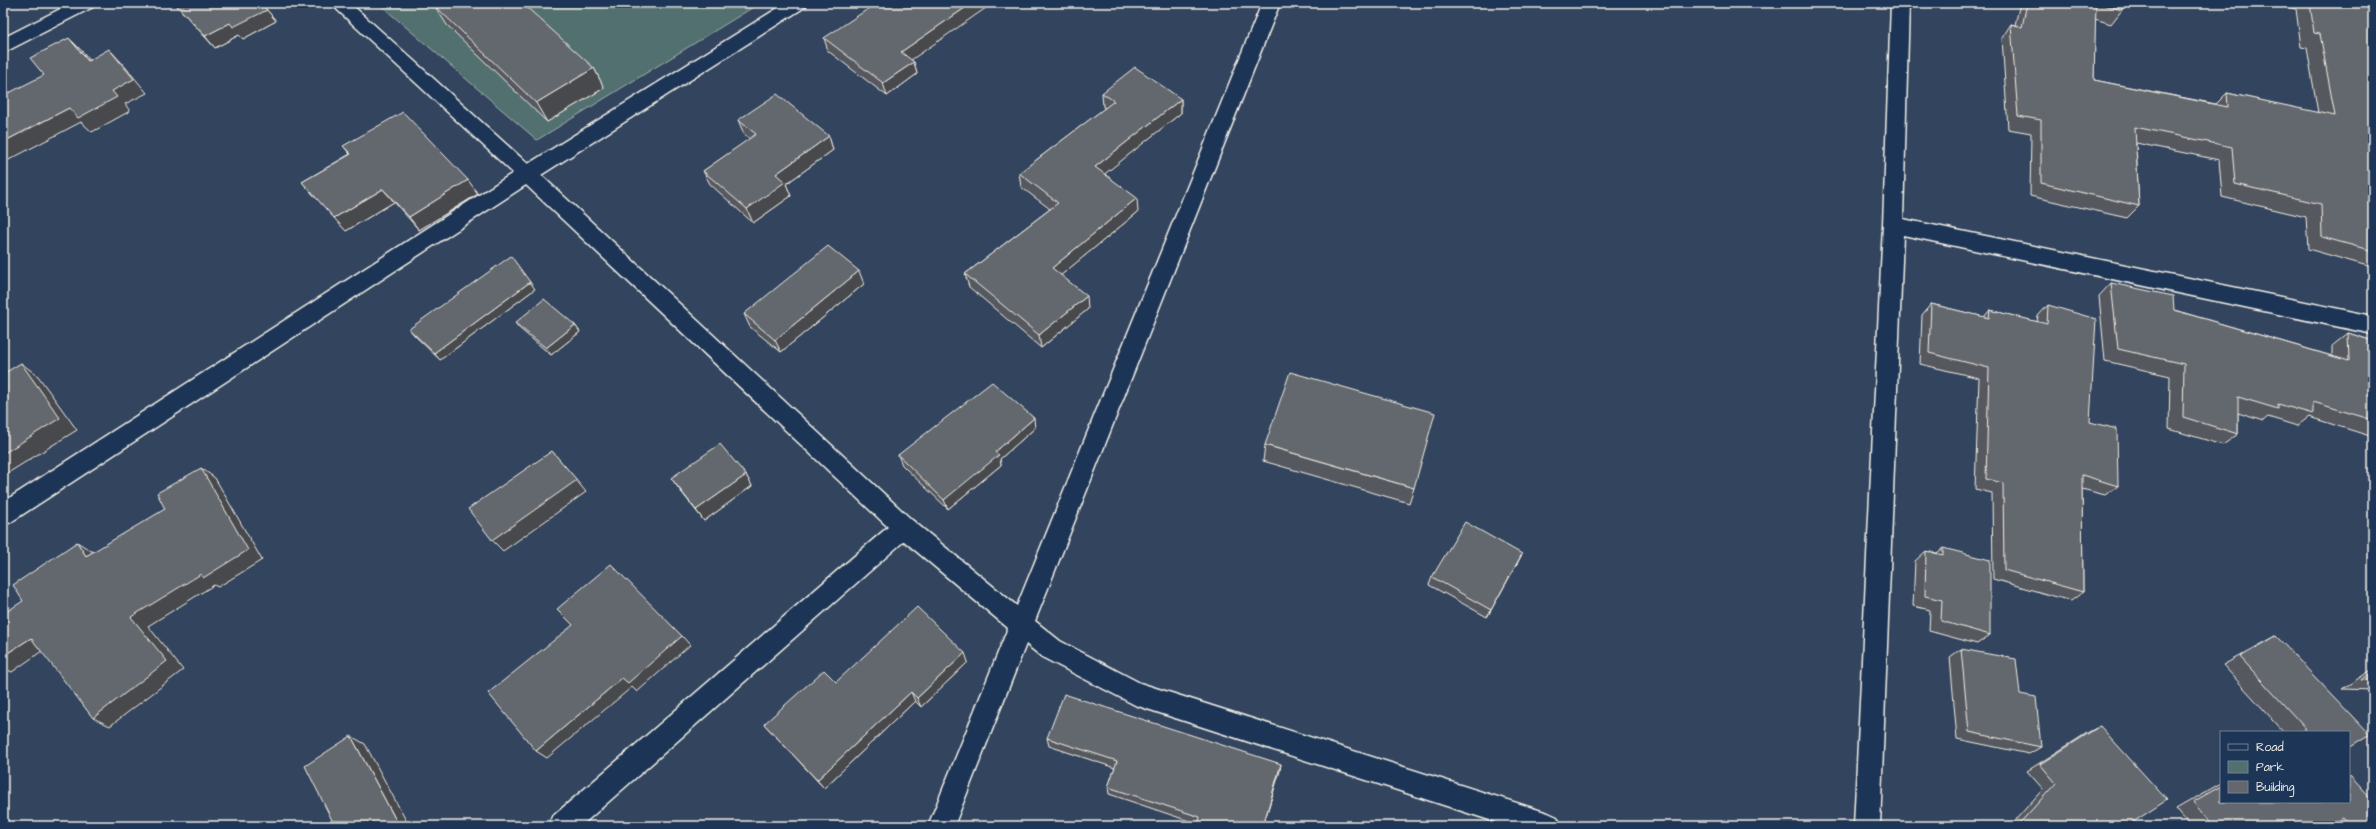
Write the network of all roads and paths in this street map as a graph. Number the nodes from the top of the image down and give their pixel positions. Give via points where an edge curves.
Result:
1 (87, 3) edge
2 (339, 3) edge
3 (799, 3) edge
4 (1271, 3) edge
5 (1900, 3) edge
6 (3, 46) edge
7 (527, 174) junction
8 (1893, 226) junction
9 (2373, 326) edge
10 (3, 515) edge
11 (904, 527) junction
12 (1021, 624) junction
13 (561, 826) edge
14 (941, 826) edge
15 (1548, 826) edge
16 (1867, 826) edge

1 - 6 street
2 - 7 street
3 - 7 street
4 - 12 street
5 - 8 street
7 - 10 street
7 - 11 street
8 - 9 street
8 - 16 street
11 - 12 street
11 - 13 street
12 - 14 street
12 - 15 street via 1051,649 1135,693

